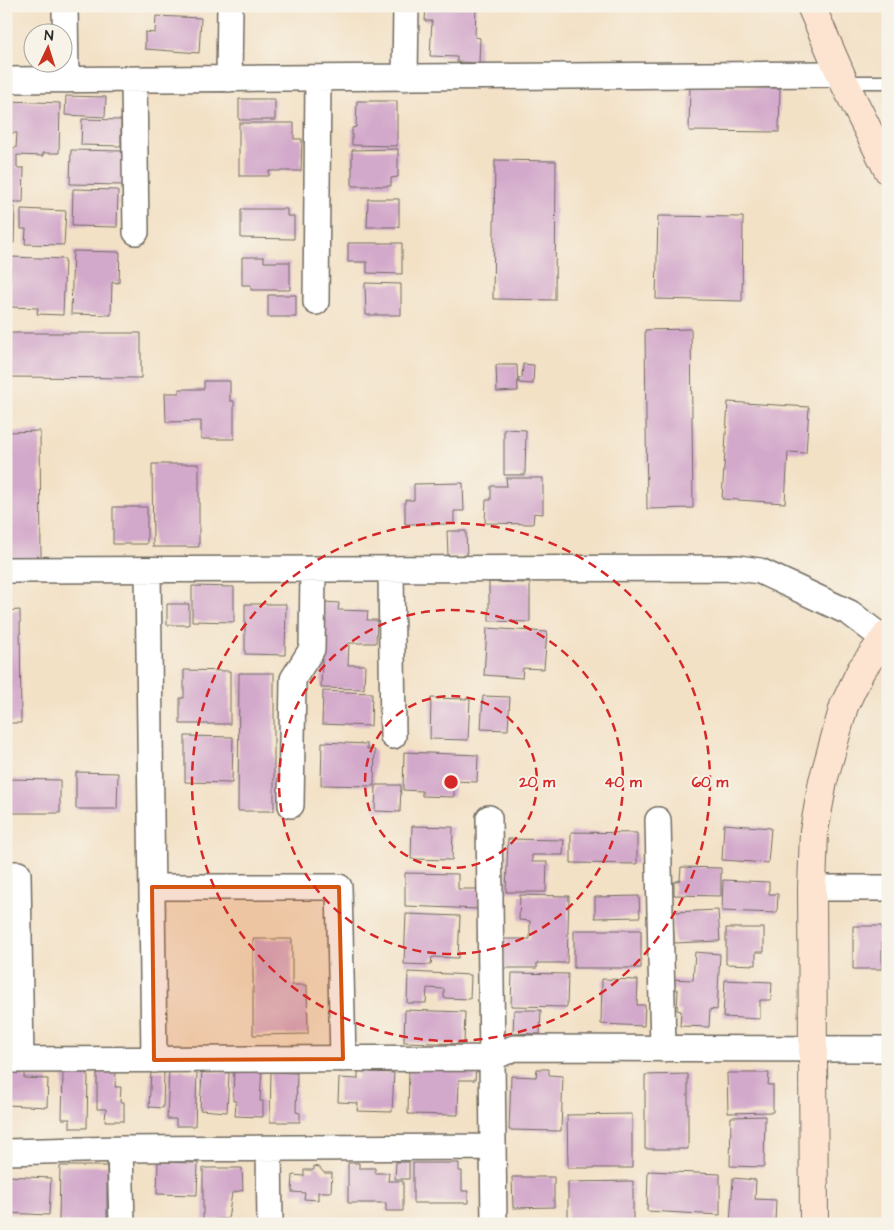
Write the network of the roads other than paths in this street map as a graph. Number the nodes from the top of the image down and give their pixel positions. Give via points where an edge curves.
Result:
1 (65, 6) edge
2 (230, 6) edge
3 (406, 6) edge
4 (811, 6) edge
5 (318, 78) junction
6 (405, 78) junction
7 (843, 78) junction
8 (229, 79) junction
9 (6, 80) edge
10 (66, 80) junction
11 (134, 80) junction
12 (888, 82) edge
13 (888, 170) edge
14 (136, 232) dead end
15 (316, 302) dead end
16 (313, 569) junction
17 (391, 569) junction
18 (6, 570) edge
19 (148, 570) junction
20 (886, 637) edge
21 (393, 736) dead end
22 (292, 805) dead end
23 (489, 818) dead end
24 (658, 820) dead end
25 (6, 874) edge
26 (152, 887) junction
27 (812, 888) junction
28 (888, 888) edge
29 (663, 1049) junction
30 (888, 1049) edge
31 (813, 1050) junction
32 (492, 1058) junction
33 (343, 1059) junction
34 (13, 1060) edge
35 (154, 1060) junction
36 (493, 1147) junction
37 (269, 1149) junction
38 (120, 1150) junction
39 (6, 1152) edge
40 (122, 1224) edge
41 (270, 1224) edge
42 (494, 1224) edge
43 (814, 1224) edge

1 - 10 street
2 - 8 street
3 - 6 street
4 - 7 street
5 - 6 street
5 - 8 street
5 - 15 street
6 - 7 street
7 - 12 lane
7 - 13 street
8 - 11 street
9 - 10 street
10 - 11 street
11 - 14 street
16 - 17 street
16 - 19 street
16 - 22 street via 312,649 292,679
17 - 20 street via 753,570 850,613
17 - 21 street
18 - 19 street
19 - 26 street
20 - 27 street via 861,670 844,706 831,750 814,831
23 - 32 street
24 - 29 street
25 - 34 street via 18,874
26 - 33 street via 339,887
26 - 35 street
27 - 28 street
27 - 31 street
29 - 31 street
29 - 32 street via 514,1048
30 - 31 street
31 - 43 street
32 - 33 street
32 - 36 street
33 - 35 street
34 - 35 street
36 - 37 street
36 - 42 street
37 - 38 street
37 - 41 street
38 - 39 street
38 - 40 street

